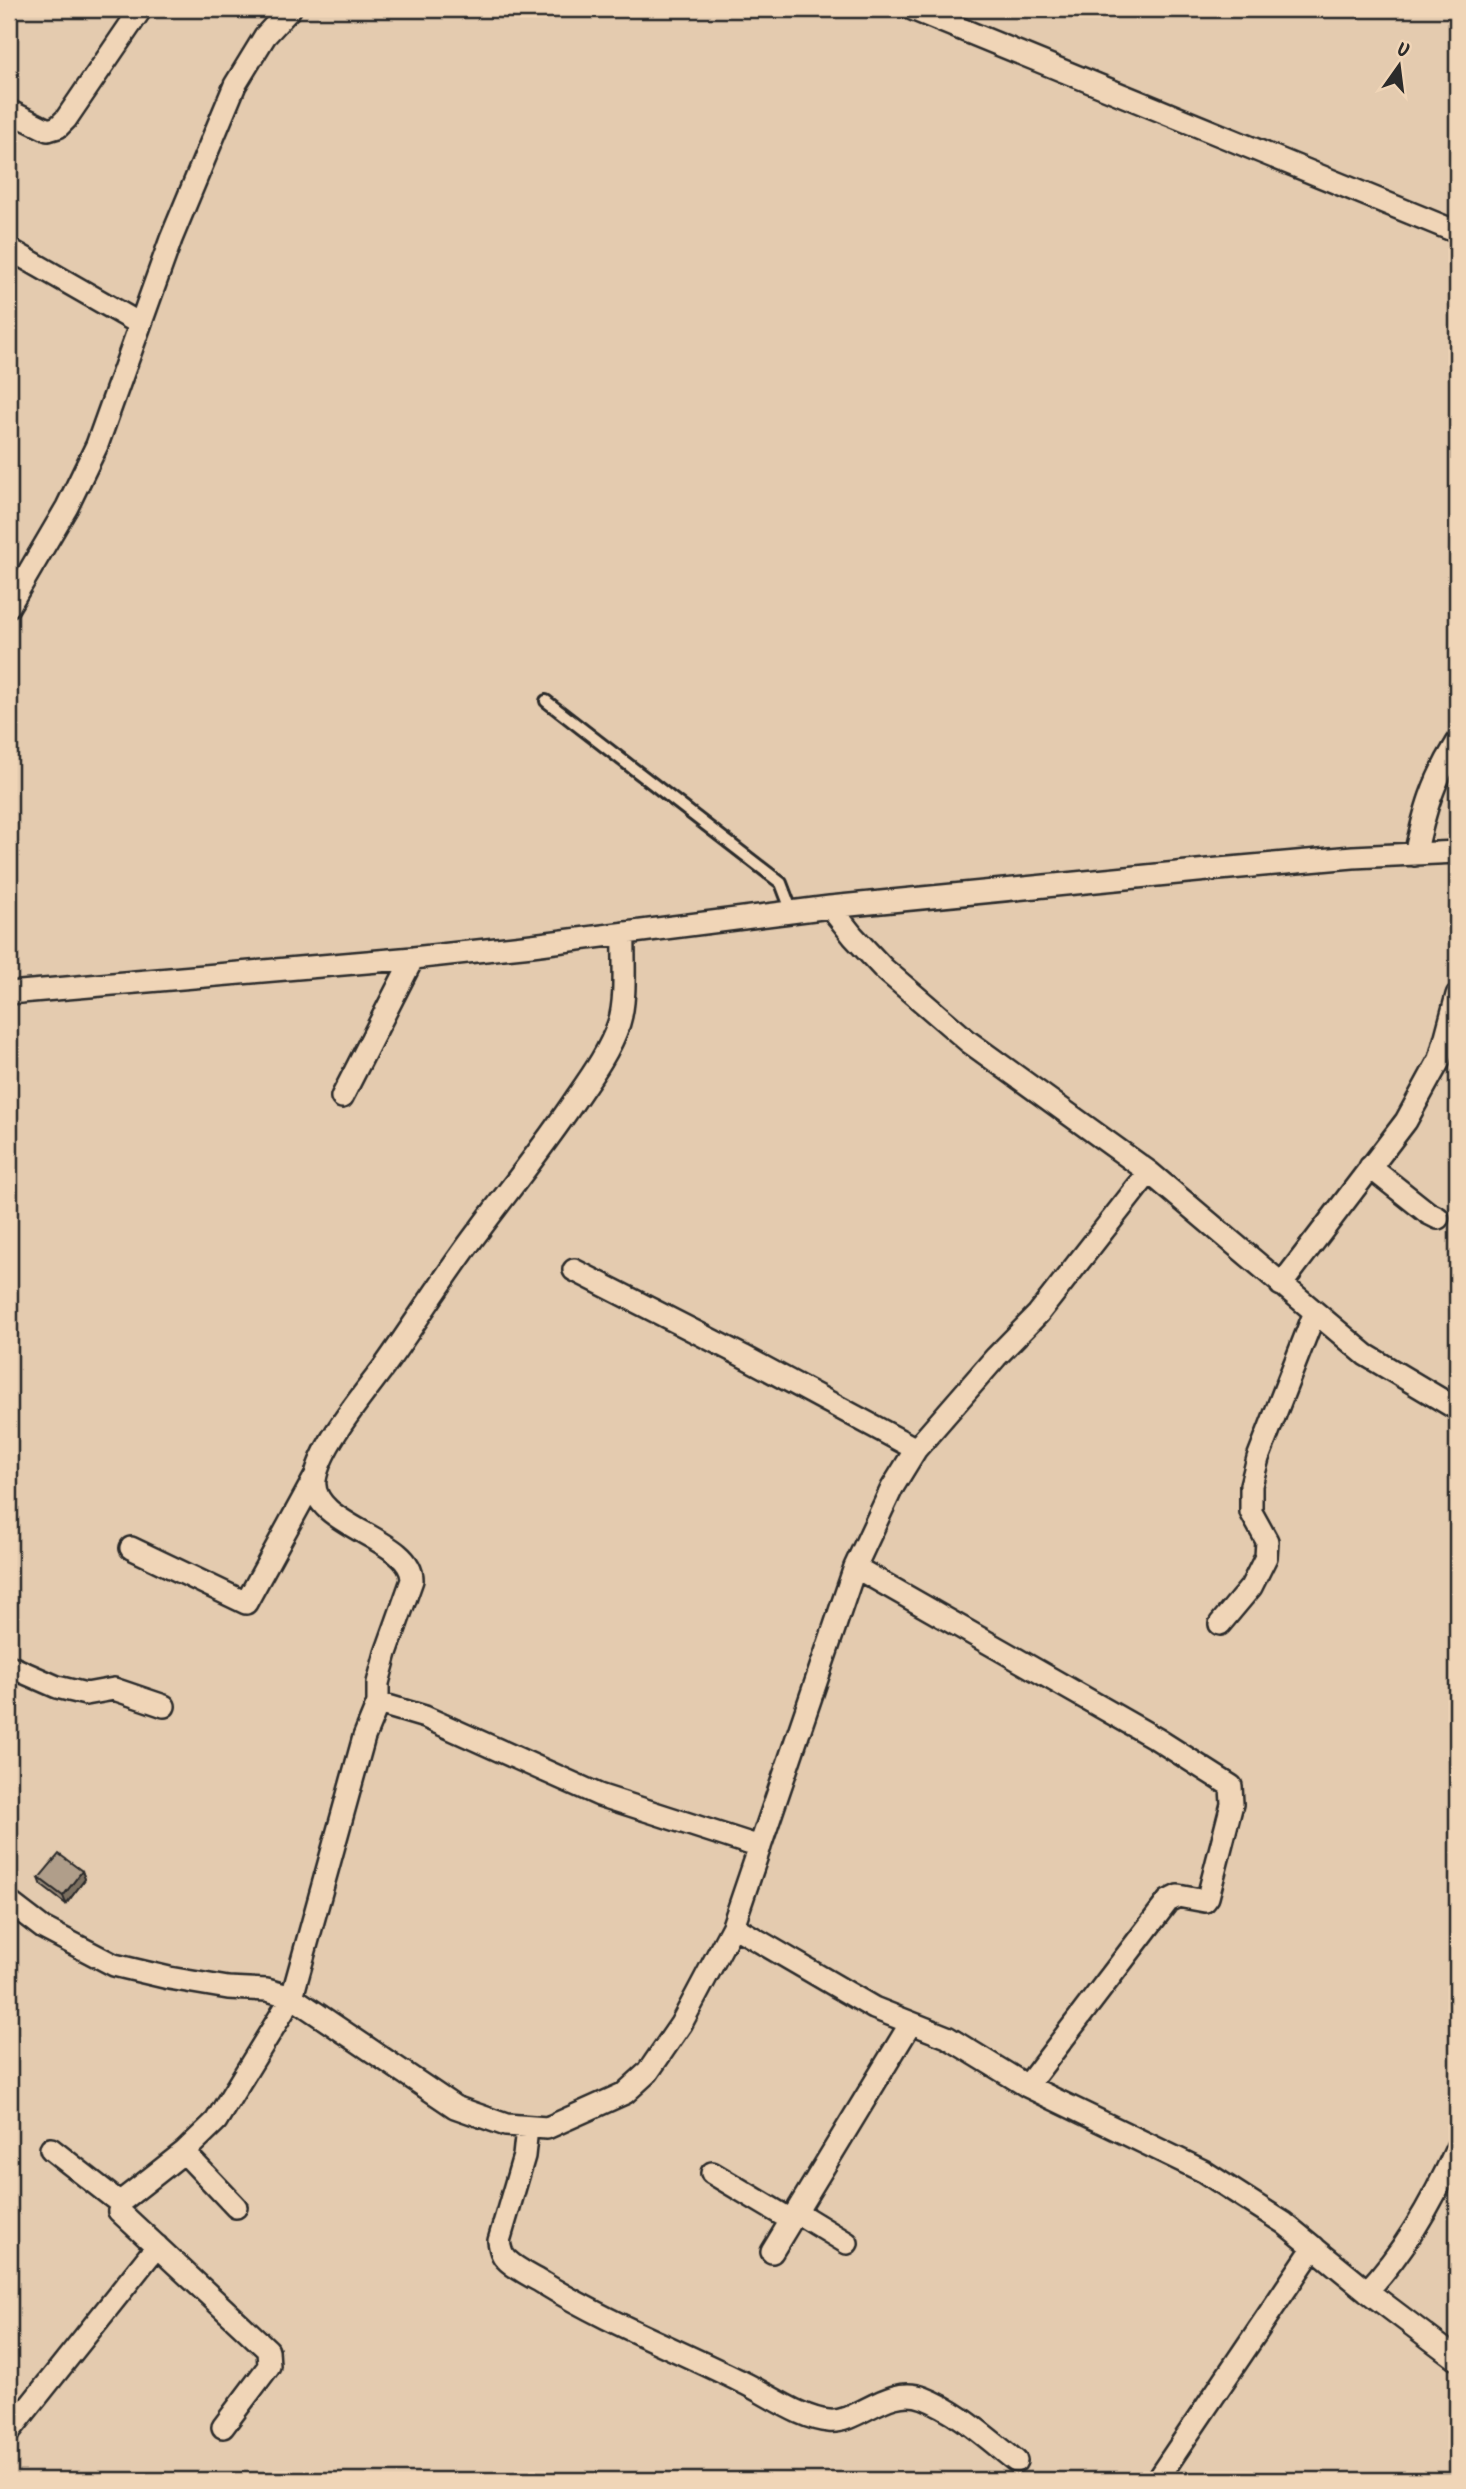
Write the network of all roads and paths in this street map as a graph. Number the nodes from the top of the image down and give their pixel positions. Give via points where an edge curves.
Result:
1 (141, 9) edge
2 (290, 9) edge
3 (912, 9) edge
4 (9, 111) edge
5 (1457, 232) edge
6 (9, 249) edge
7 (140, 324) junction
8 (9, 607) edge
9 (547, 701) dead end
10 (1457, 743) edge
11 (1457, 852) edge
12 (1415, 855) junction
13 (830, 907) junction
14 (792, 912) junction
15 (624, 933) junction
16 (413, 958) junction
17 (9, 993) edge
18 (1457, 995) edge
19 (342, 1097) dead end
20 (1370, 1167) junction
21 (1149, 1171) junction
22 (1438, 1217) dead end
23 (574, 1270) dead end
24 (1281, 1285) junction
25 (1315, 1312) junction
26 (1457, 1409) edge
27 (916, 1449) junction
28 (316, 1476) junction
29 (131, 1548) dead end
30 (855, 1567) junction
31 (1220, 1624) dead end
32 (9, 1667) edge
33 (378, 1703) junction
34 (164, 1706) dead end
35 (760, 1847) junction
36 (9, 1902) edge
37 (733, 1926) junction
38 (292, 1997) junction
39 (911, 2023) junction
40 (1027, 2086) junction
41 (527, 2128) junction
42 (1457, 2148) edge
43 (51, 2149) dead end
44 (184, 2152) junction
45 (712, 2173) dead end
46 (120, 2203) junction
47 (236, 2207) dead end
48 (794, 2216) junction
49 (846, 2242) dead end
50 (157, 2246) junction
51 (1314, 2247) junction
52 (772, 2252) dead end
53 (1367, 2291) junction
54 (1457, 2359) edge
55 (223, 2427) dead end
56 (9, 2432) edge
57 (1016, 2461) dead end
58 (1157, 2480) edge

1 - 4 street via 58,127 48,130
2 - 7 street via 265,36 235,85
3 - 5 street
6 - 7 street
7 - 8 street via 97,446
9 - 14 lane via 781,883
10 - 12 street via 1425,807
11 - 12 street
12 - 13 street
13 - 14 street
13 - 21 street via 883,968 969,1042
14 - 15 street
15 - 16 street
15 - 28 street via 620,1021 596,1070 329,1444
16 - 17 street
16 - 19 street
18 - 20 street via 1440,1059 1406,1121
20 - 22 street
20 - 24 street
21 - 24 street
21 - 27 street via 1038,1314
23 - 27 street
24 - 25 street
25 - 26 street via 1366,1355
25 - 31 street via 1251,1485 1251,1511 1267,1541 1266,1557 1251,1587
27 - 30 street
28 - 29 street via 246,1603
28 - 33 street via 317,1498 343,1521 409,1563 412,1572 378,1683
30 - 35 street
30 - 40 street via 1231,1786 1232,1804 1208,1897 1198,1902 1178,1896 1168,1901
32 - 34 street via 86,1694 114,1689
33 - 35 street via 425,1717 599,1795
33 - 38 street via 364,1737
35 - 37 street
36 - 38 street via 43,1928 114,1965
37 - 39 street via 874,2008
37 - 41 street via 681,2024 648,2072 625,2093 580,2114 547,2128
38 - 41 street via 455,2106
38 - 44 street via 216,2121
39 - 40 street via 947,2037
39 - 48 street
40 - 51 street via 1203,2171
41 - 57 street via 524,2156 499,2241 509,2262 567,2298 804,2413 842,2421 898,2396 923,2397 959,2417
42 - 53 street via 1391,2265
43 - 46 street
44 - 46 street
44 - 47 street
45 - 48 street
46 - 50 street via 119,2211
48 - 49 street
48 - 52 street
50 - 55 street via 268,2350 269,2367
50 - 56 street
51 - 53 street
51 - 58 street
53 - 54 street

